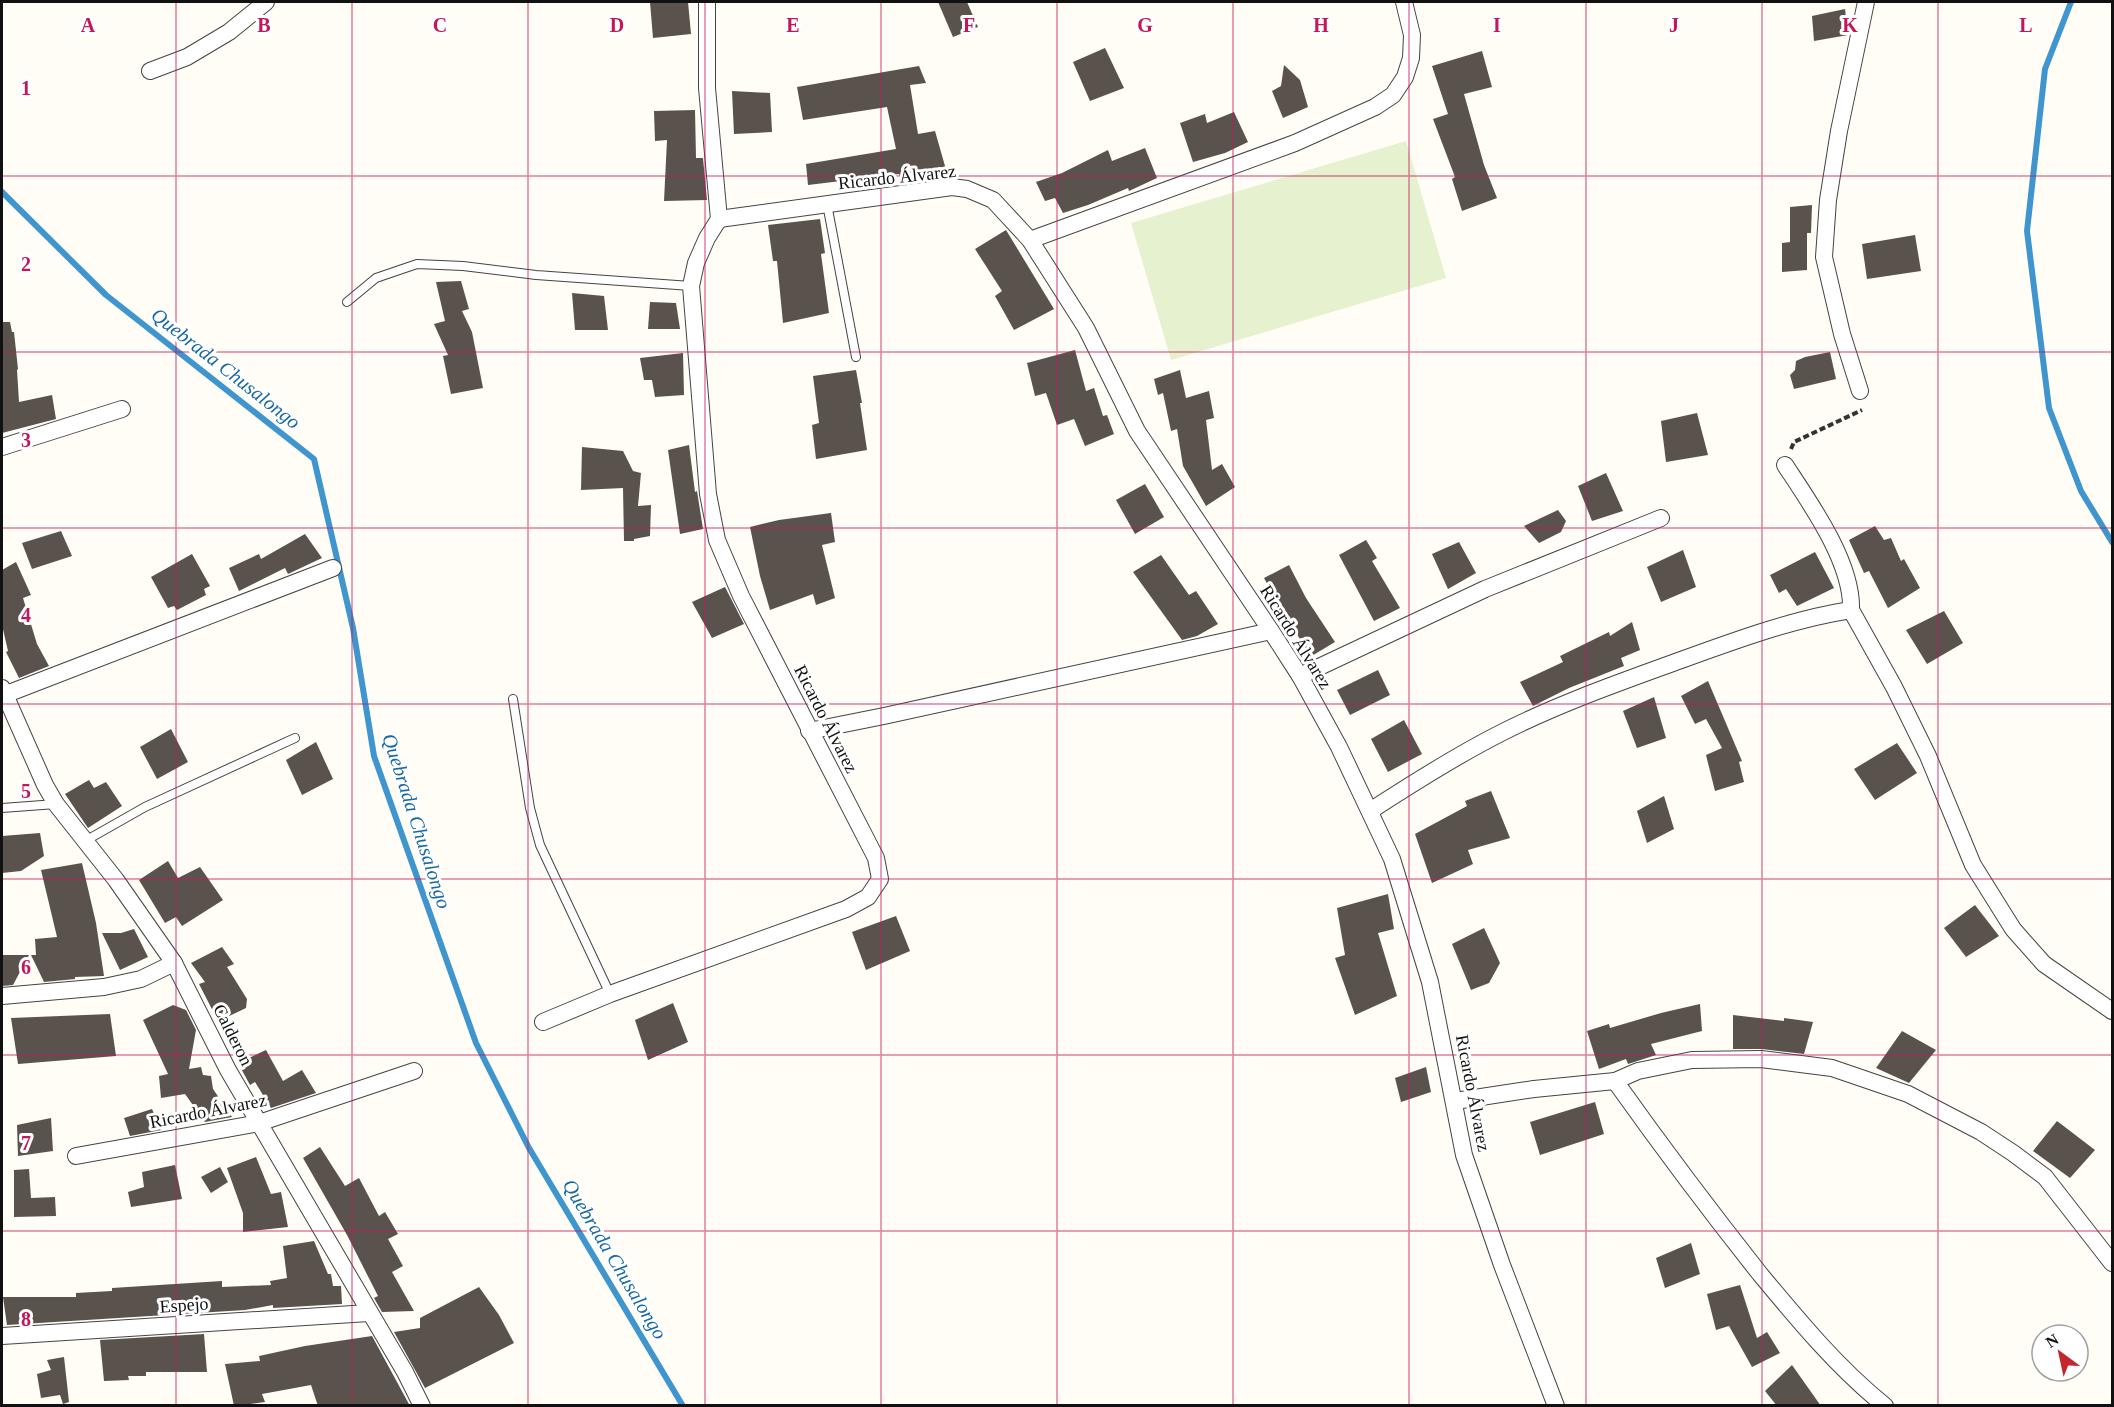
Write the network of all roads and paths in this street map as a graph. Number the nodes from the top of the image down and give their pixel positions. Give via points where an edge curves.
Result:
1 (266, 2) edge
2 (707, 2) edge
3 (1404, 2) edge
4 (1866, 2) edge
5 (150, 71) dead end
6 (827, 204) junction
7 (719, 219) junction
8 (1030, 240) junction
9 (691, 286) junction
10 (347, 302) dead end
11 (856, 357) dead end
12 (1860, 391) joint
13 (122, 409) dead end
14 (2, 447) edge
15 (1785, 465) joint
16 (1661, 518) dead end
17 (333, 568) dead end
18 (1851, 609) junction
19 (1272, 631) junction
20 (1300, 676) junction
21 (3, 691) edge
22 (513, 699) dead end
23 (809, 731) junction
24 (295, 738) dead end
25 (56, 804) junction
26 (2, 808) edge
27 (1370, 811) junction
28 (85, 841) junction
29 (174, 963) junction
30 (610, 994) junction
31 (2, 996) edge
32 (2112, 1011) edge
33 (543, 1022) dead end
34 (414, 1071) dead end
35 (1615, 1081) junction
36 (1455, 1101) junction
37 (259, 1123) junction
38 (76, 1156) dead end
39 (2112, 1263) edge
40 (369, 1313) junction
41 (2, 1336) edge
42 (422, 1406) edge
43 (1556, 1406) edge
44 (1885, 1406) edge

1 - 5 street via 221,38
2 - 7 street via 707,88
3 - 8 street via 1412,35 1411,58 1405,78 1393,95 1375,107 1295,143
4 - 12 street via 1828,200 1824,257
6 - 7 street, Ricardo Álvarez
6 - 8 street, Ricardo Álvarez via 952,187 967,189 993,200
6 - 11 lane
7 - 9 street, Ricardo Álvarez via 696,263
8 - 19 street, Ricardo Álvarez via 1086,328 1137,431
9 - 10 lane via 417,264 376,279
9 - 23 street, Ricardo Álvarez via 708,494 717,540
12 - 15 path via 1865,408 1794,442
13 - 14 street
15 - 18 street via 1808,497 1832,543 1848,580
16 - 20 street via 1485,589
17 - 21 street
18 - 27 street via 1748,636 1566,703 1503,732
18 - 32 street via 1928,756 1973,865 2013,929 2044,963
19 - 20 street, Ricardo Álvarez
19 - 23 street
20 - 27 street, Ricardo Álvarez
21 - 25 street, Calderon
22 - 30 lane via 530,808 540,845
23 - 30 street, Ricardo Álvarez via 876,858 880,879 868,897 846,909
24 - 28 lane via 145,807
25 - 26 lane
25 - 28 street, Calderon
27 - 36 street, Ricardo Álvarez via 1392,859 1430,982
28 - 29 street, Calderon
29 - 31 street via 141,979 104,987
29 - 37 street, Calderon
30 - 33 street, Ricardo Álvarez
34 - 37 street, Ricardo Álvarez
35 - 36 street
35 - 39 street via 1638,1071 1692,1060 1761,1059 1832,1068 1908,1094 1981,1132 2045,1178
35 - 44 street via 1703,1203 1804,1326 1856,1383
36 - 43 street, Ricardo Álvarez via 1464,1155
37 - 38 street, Ricardo Álvarez
37 - 40 street, Calderon
40 - 41 street, Espejo
40 - 42 street, Calderon

